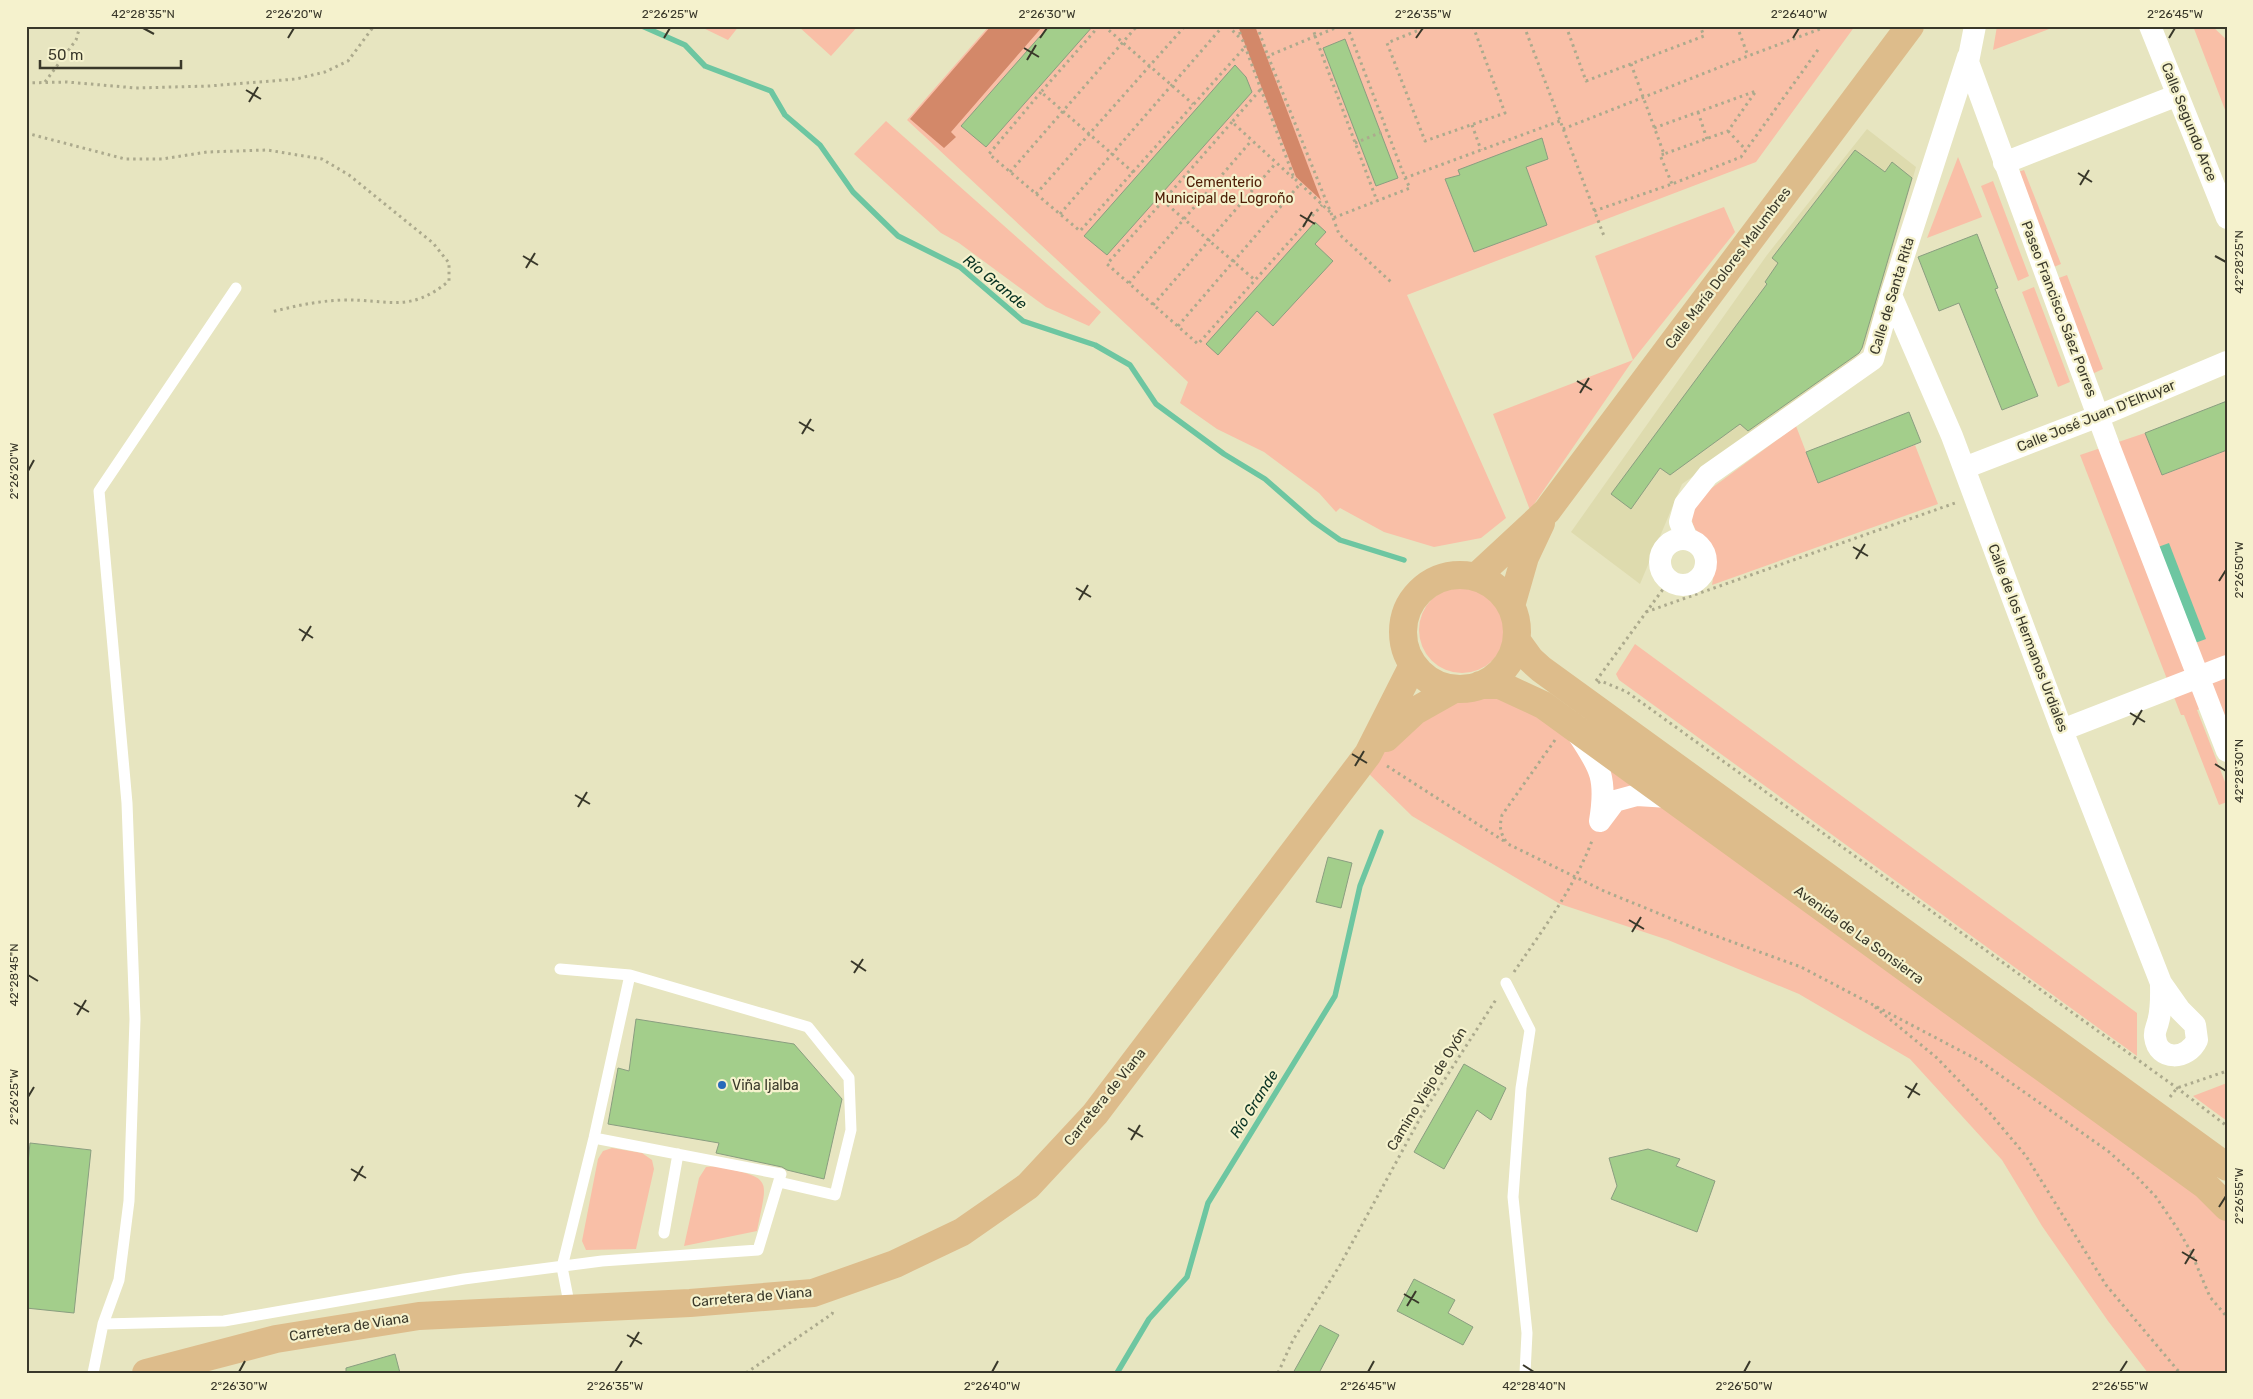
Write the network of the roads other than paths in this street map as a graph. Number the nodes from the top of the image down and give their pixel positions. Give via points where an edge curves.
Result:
1 (1968, 26) edge
2 (1976, 26) edge
3 (2150, 26) edge
4 (1910, 27) edge
5 (1968, 62) junction
6 (2178, 95) junction
7 (2004, 163) junction
8 (2227, 218) edge
9 (236, 288) dead end
10 (1891, 296) junction
11 (2227, 362) edge
12 (2100, 416) junction
13 (1964, 468) junction
14 (1547, 510) junction
15 (1687, 539) junction
16 (1476, 577) junction
17 (1511, 606) junction
18 (1517, 641) junction
19 (1413, 665) junction
20 (2227, 666) edge
21 (2199, 677) junction
22 (1480, 685) junction
23 (1454, 689) junction
24 (1570, 725) junction
25 (2062, 730) junction
26 (2227, 751) edge
27 (1368, 754) junction
28 (1669, 797) junction
29 (560, 969) dead end
30 (630, 975) junction
31 (2161, 982) dead end
32 (1506, 983) road end
33 (594, 1138) junction
34 (678, 1154) junction
35 (2227, 1167) edge
36 (779, 1182) junction
37 (2227, 1207) edge
38 (664, 1233) dead end
39 (562, 1267) junction
40 (570, 1308) junction
41 (103, 1324) junction
42 (94, 1373) edge
43 (146, 1373) edge
44 (1525, 1373) edge

1 - 5 street, Calle de Santa Rita
2 - 5 street
3 - 6 street, Calle Segundo Arce
4 - 14 main road, Calle María Dolores Malumbres
5 - 7 street, Paseo Francisco Sáez Porres
5 - 10 street, Calle de Santa Rita
6 - 7 street
6 - 8 street, Calle Segundo Arce
7 - 12 street, Paseo Francisco Sáez Porres
9 - 41 lane via 99,491 127,804 135,1019 129,1201 119,1280
10 - 13 street, Calle de los Hermanos Urdiales
10 - 15 street, Calle de Santa Rita via 1873,359 1708,475 1685,504 1680,522
11 - 12 street, Calle José Juan D'Elhuyar
12 - 13 street, Calle José Juan D'Elhuyar
12 - 21 street, Paseo Francisco Sáez Porres
13 - 25 street, Calle de los Hermanos Urdiales
14 - 16 main road, Calle María Dolores Malumbres
14 - 17 main road, Calle María Dolores Malumbres via 1525,557
15 - 15 street via 1704,553 1706,560 1703,575 1698,581 1683,586 1669,581 1660,568 1661,553 1672,542
16 - 17 main road via 1490,583
16 - 19 main road via 1459,574 1441,578 1426,586 1413,599 1405,614 1402,632 1405,649
17 - 18 main road via 1516,617
18 - 22 main road via 1504,668
18 - 35 main road, Avenida de La Sonsierra via 1541,669 1587,694
19 - 23 main road via 1424,677
19 - 27 main road, Carretera de Viana
20 - 21 street
21 - 25 street
21 - 26 street, Paseo Francisco Sáez Porres
22 - 23 main road
22 - 24 main road, Avenida de La Sonsierra via 1500,685 1543,705
23 - 27 main road, Carretera de Viana via 1415,710
24 - 28 main road, Avenida de La Sonsierra
24 - 28 street via 1594,758 1602,776 1604,796 1600,821 1615,801 1637,795
25 - 31 street, Calle de los Hermanos Urdiales
27 - 40 main road, Carretera de Viana via 1095,1114 1028,1186 962,1232 895,1264 813,1293
28 - 37 main road, Avenida de La Sonsierra via 2206,1186
29 - 30 lane
30 - 33 lane
30 - 36 lane via 808,1027 849,1078 852,1130 834,1195
32 - 44 lane via 1530,1030 1521,1088 1513,1198 1527,1333
33 - 34 lane
33 - 39 lane
34 - 36 lane via 781,1174
34 - 38 lane
36 - 39 lane via 758,1250 602,1261
39 - 40 lane
39 - 41 lane via 464,1279 224,1321
40 - 43 main road, Carretera de Viana via 419,1316 276,1339
41 - 42 lane

